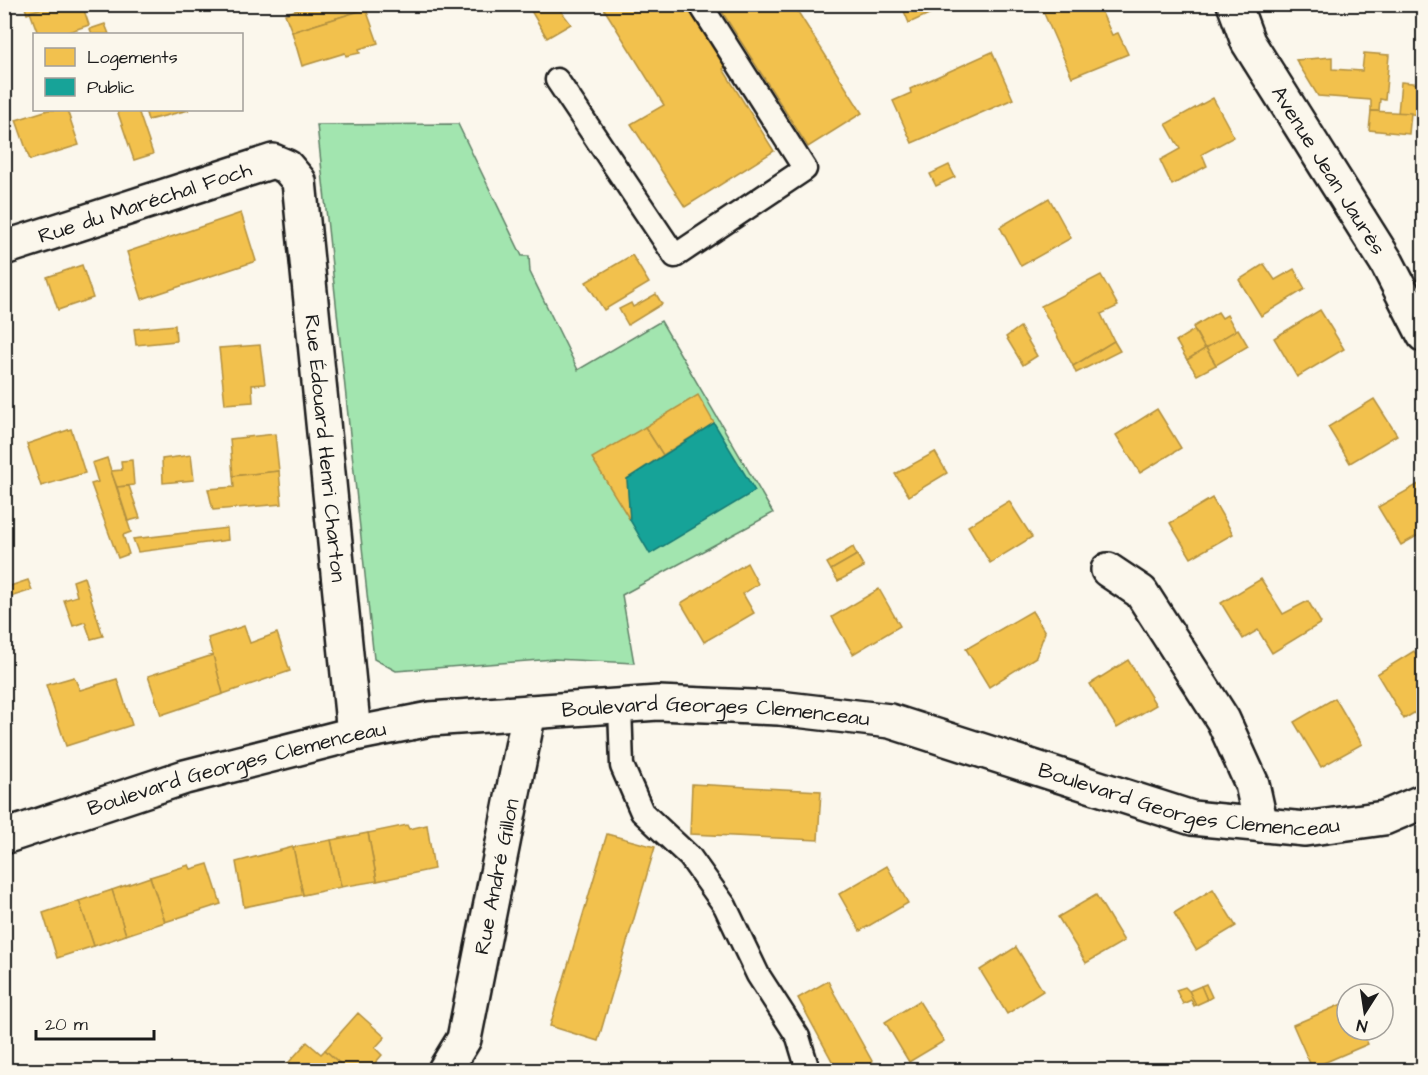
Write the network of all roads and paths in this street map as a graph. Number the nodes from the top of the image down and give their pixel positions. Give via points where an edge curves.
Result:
1 (700, 4) edge
2 (1234, 4) edge
3 (556, 80) dead end
4 (287, 167) joint
5 (4, 248) edge
6 (1424, 335) edge
7 (1108, 570) dead end
8 (620, 706) junction
9 (529, 712) junction
10 (354, 734) junction
11 (1424, 801) edge
12 (1261, 825) junction
13 (4, 837) edge
14 (464, 1039) junction
15 (445, 1071) edge
16 (471, 1071) edge
17 (808, 1071) edge

1 - 3 lane via 805,169 675,256
2 - 6 street, Avenue Jean Jaurès via 1248,42 1387,263
4 - 5 street, Rue du Maréchal Foch via 273,161
4 - 10 street, Rue Édouard Henri Charton via 299,181
7 - 12 street via 1141,592 1223,720 1252,784
8 - 9 street, Boulevard Georges Clemenceau
8 - 12 street, Boulevard Georges Clemenceau via 658,703 779,708 890,721 1192,818
8 - 17 lane via 622,766 642,812 690,857 725,906 758,975 798,1036
9 - 10 street, Boulevard Georges Clemenceau via 430,719
9 - 14 street, Rue André Gillon
10 - 13 street, Boulevard Georges Clemenceau via 185,777
11 - 12 street, Boulevard Georges Clemenceau via 1384,818 1305,830
14 - 15 street, Rue André Gillon
14 - 16 street, Rue André Gillon

